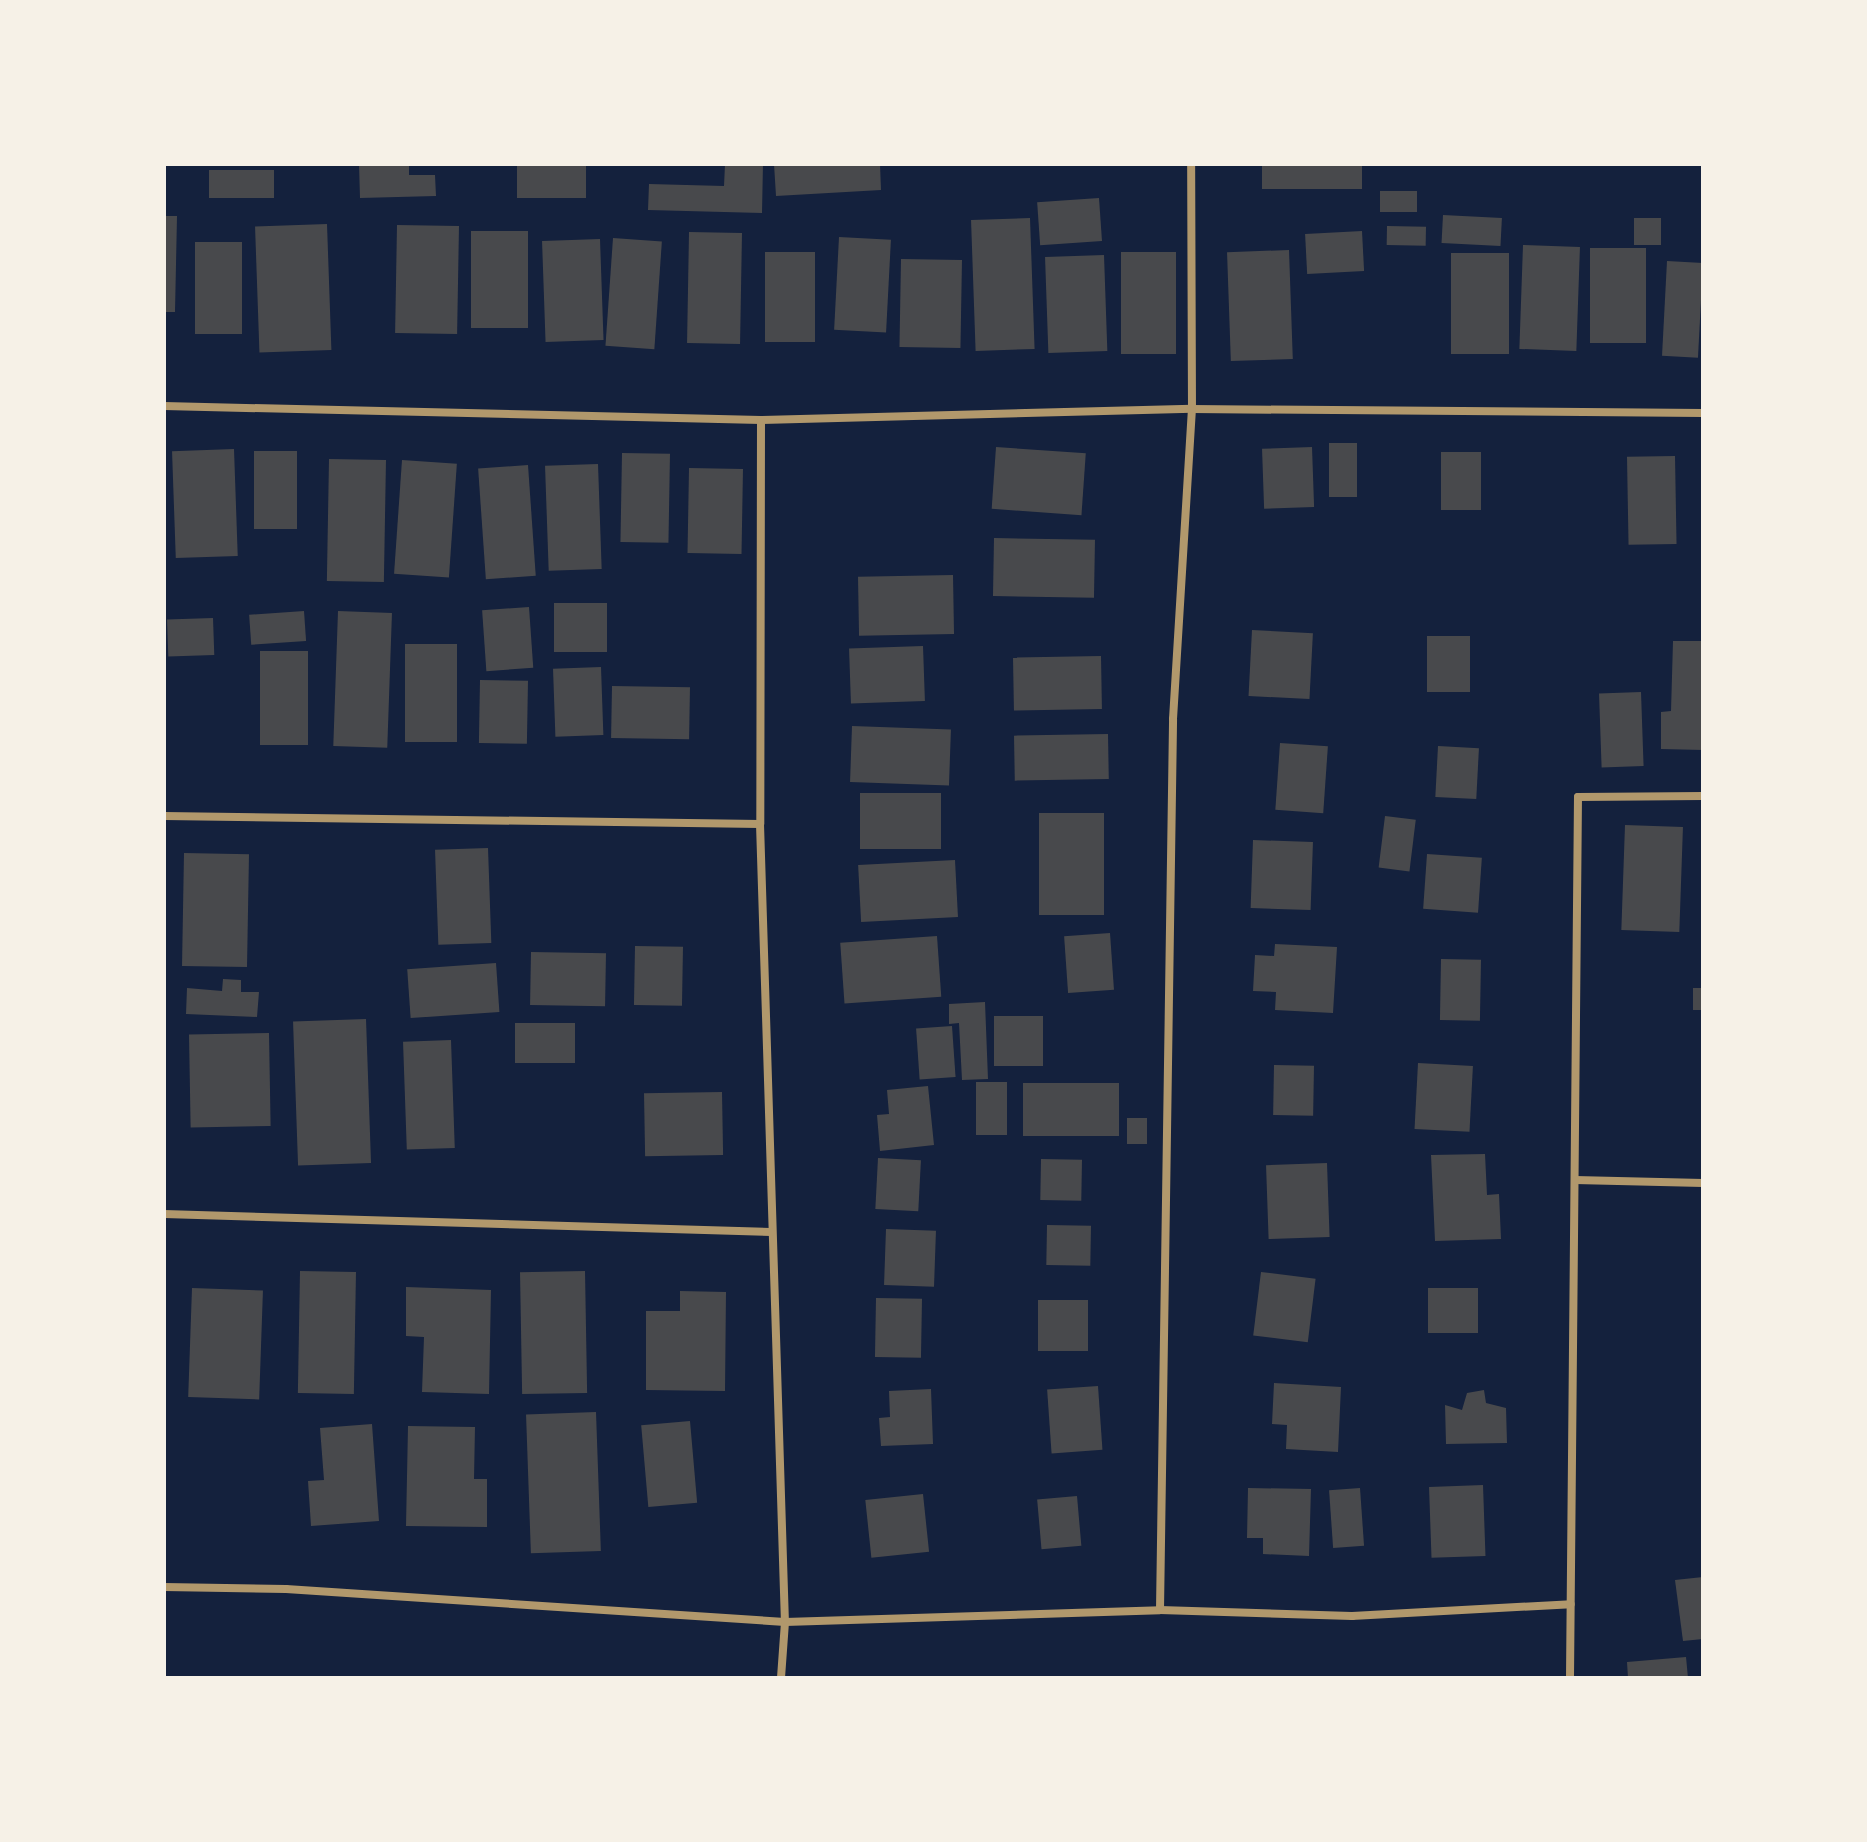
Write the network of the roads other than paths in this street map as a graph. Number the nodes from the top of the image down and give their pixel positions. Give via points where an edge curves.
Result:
1 (1191, 164) edge
2 (164, 406) edge
3 (1192, 409) junction
4 (1703, 413) edge
5 (761, 420) junction
6 (1703, 796) edge
7 (164, 816) edge
8 (760, 824) junction
9 (1575, 1180) junction
10 (1703, 1183) edge
11 (164, 1214) edge
12 (771, 1232) junction
13 (164, 1587) edge
14 (1571, 1604) junction
15 (1160, 1610) junction
16 (785, 1622) junction
17 (781, 1678) edge
18 (1570, 1678) edge

1 - 3 street
2 - 5 street
3 - 4 street
3 - 5 street
3 - 15 street via 1173,719
5 - 8 street
6 - 9 street via 1578,797
7 - 8 street
8 - 12 street
9 - 10 street
9 - 14 street
11 - 12 street
12 - 16 street
13 - 16 street via 341,1592
14 - 15 street via 1352,1616
14 - 18 street
15 - 16 street
16 - 17 street

